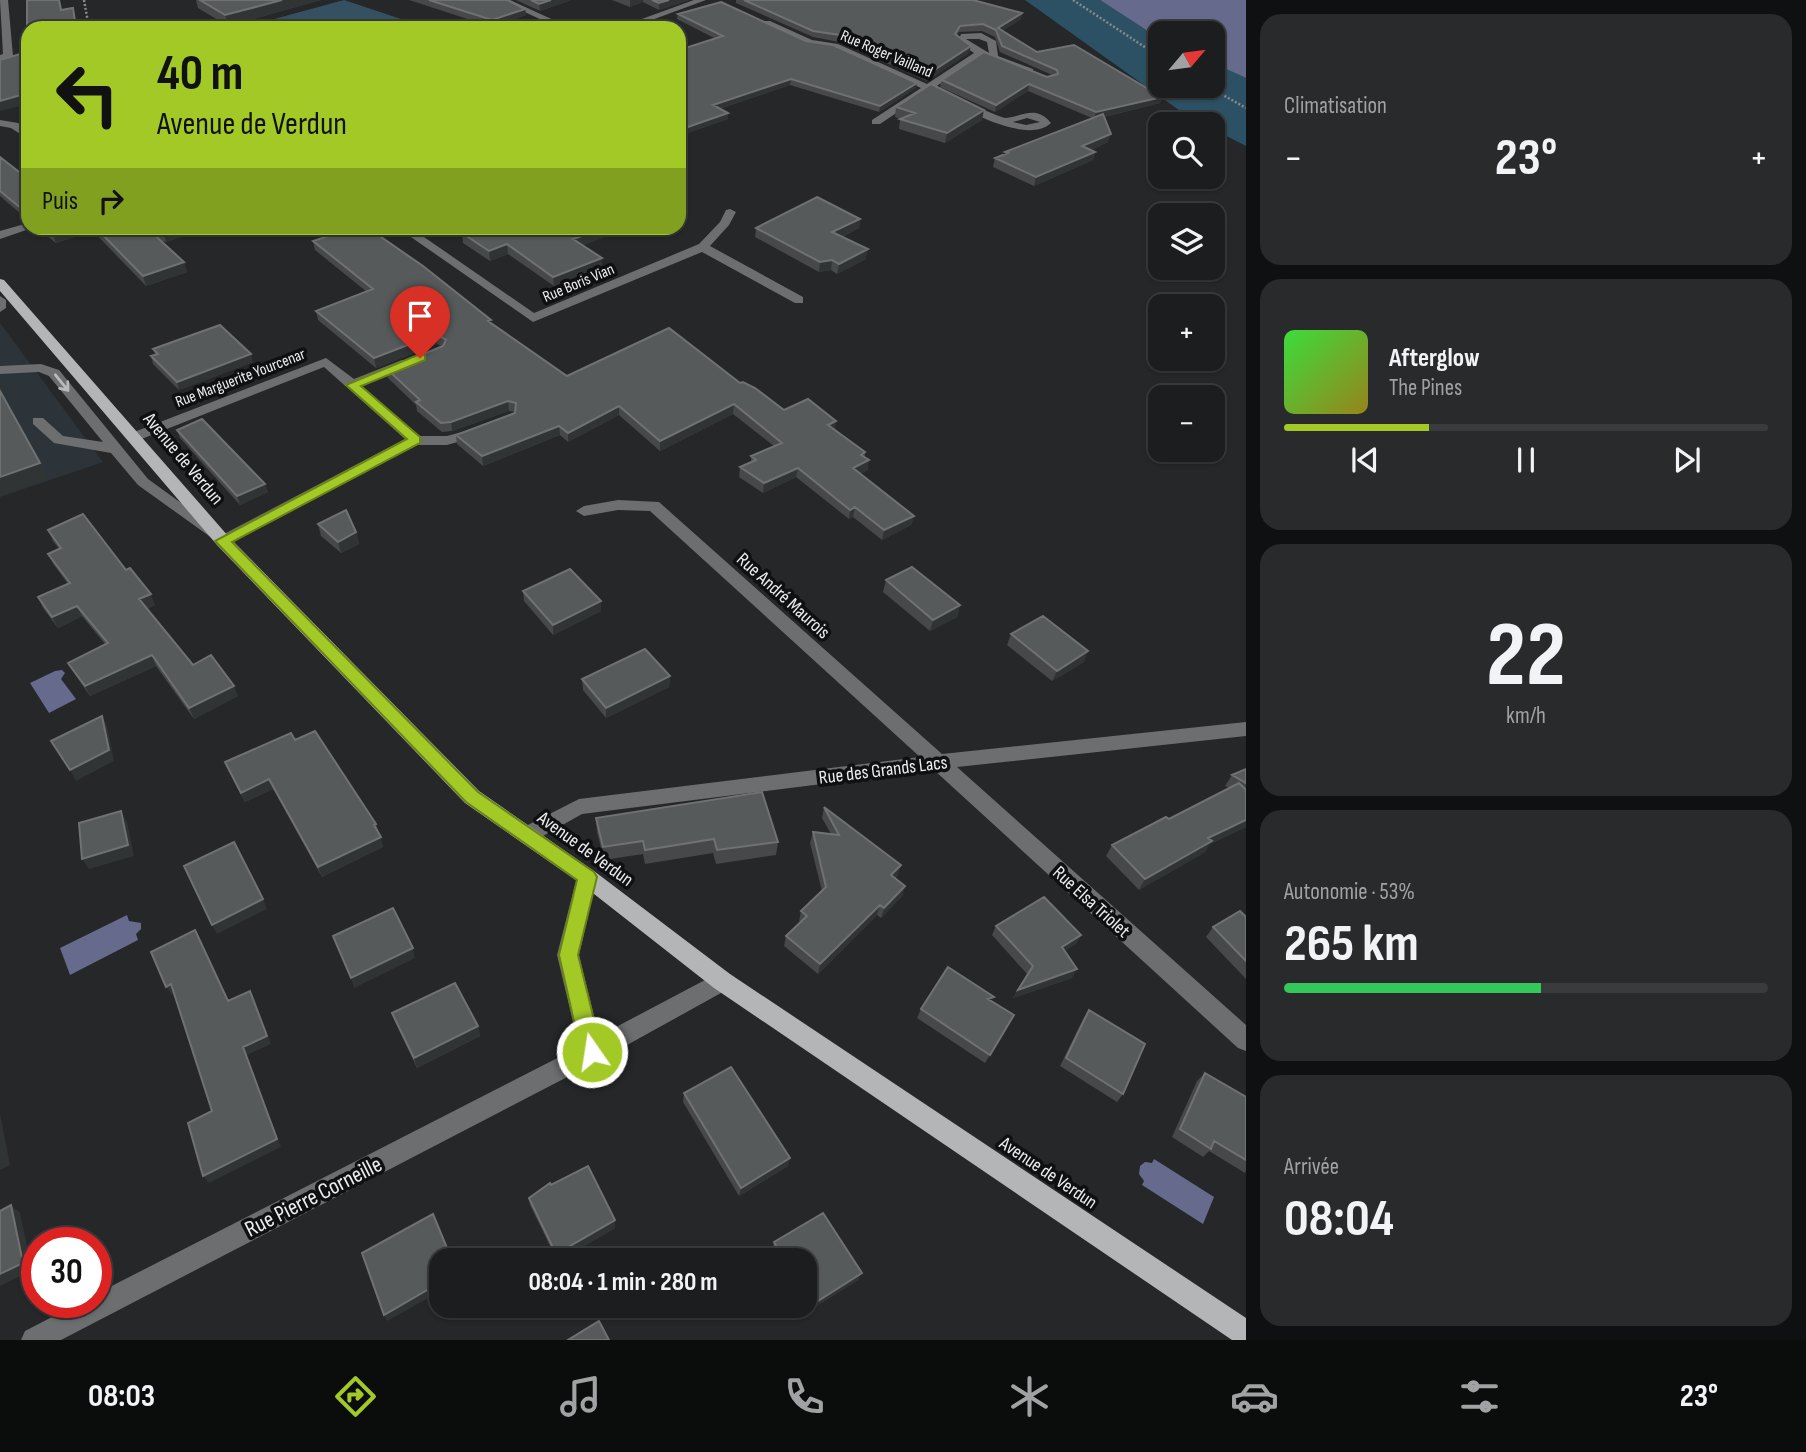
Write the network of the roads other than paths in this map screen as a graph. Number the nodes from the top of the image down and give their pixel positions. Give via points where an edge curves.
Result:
1 (4, 0) edge
2 (503, 0) edge
3 (702, 0) edge
4 (751, 16) edge
5 (551, 21) edge
6 (641, 21) edge
7 (980, 53) junction
8 (994, 56) junction
9 (0, 58) edge
10 (1038, 75) edge
11 (930, 88) junction
12 (876, 122) dead end
13 (1005, 122) dead end
14 (0, 123) edge
15 (21, 130) edge
16 (730, 212) dead end
17 (21, 228) edge
18 (0, 235) edge
19 (414, 235) edge
20 (703, 247) junction
21 (0, 283) edge
22 (0, 300) edge
23 (799, 300) dead end
24 (0, 308) edge
25 (417, 359) edge
26 (0, 370) edge
27 (352, 385) junction
28 (38, 421) dead end
29 (489, 426) edge
30 (134, 436) junction
31 (415, 440) junction
32 (116, 449) junction
33 (584, 511) dead end
34 (223, 541) junction
35 (1246, 729) edge
36 (938, 762) junction
37 (527, 835) junction
38 (587, 877) junction
39 (722, 981) junction
40 (1246, 1040) edge
41 (592, 1052) junction
42 (1246, 1334) edge
43 (34, 1340) edge

1 - 9 street via 8,56
2 - 5 street
3 - 6 street
4 - 11 street, Rue Roger Vailland via 810,42 835,46
7 - 8 street
7 - 8 street via 961,40 964,36 991,41
7 - 11 street
8 - 10 street
11 - 12 street
11 - 13 street, Rue Roger Vailland
14 - 15 street
16 - 20 street, Rue Boris Vian
17 - 18 street
19 - 20 street, Rue Boris Vian via 533,318
20 - 23 street
21 - 30 main road, Avenue de Verdun
22 - 24 street
25 - 27 street
26 -> 32 street via 41,368 54,373
27 - 30 street, Rue Marguerite Yourcenar via 326,362
27 - 31 street, Rue Marguerite Yourcenar
28 - 32 street via 59,440
29 - 31 street via 458,440
30 - 34 main road, Avenue de Verdun
31 - 34 street
32 - 34 street via 143,482
33 - 36 street, Rue André Maurois via 654,506
34 - 37 main road, Avenue de Verdun via 472,797
35 - 36 street, Rue des Grands Lacs
36 - 37 street, Rue des Grands Lacs via 579,807
36 - 40 street, Rue Elsa Triolet
37 - 38 main road, Avenue de Verdun
38 - 39 main road, Avenue de Verdun
38 - 41 street via 568,955
39 - 41 street, Rue Pierre Corneille
39 - 42 main road, Avenue de Verdun
41 - 43 street, Rue Pierre Corneille

